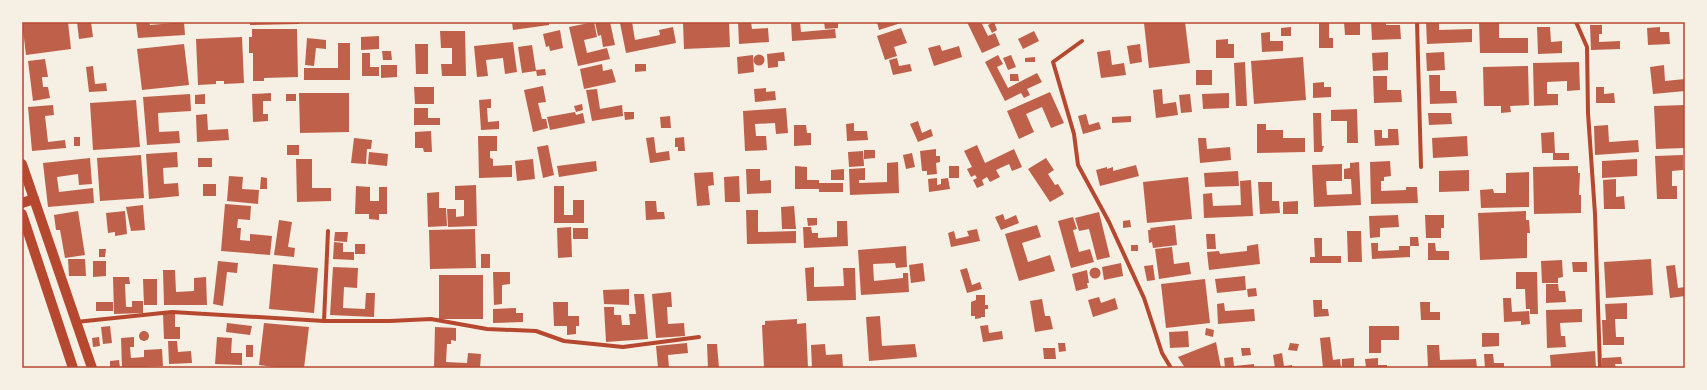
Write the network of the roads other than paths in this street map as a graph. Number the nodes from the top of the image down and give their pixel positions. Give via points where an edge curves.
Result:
1 (1417, 22) edge
2 (1576, 22) edge
3 (1082, 41) dead end
4 (22, 164) edge
5 (1421, 167) dead end
6 (34, 198) junction
7 (22, 203) edge
8 (22, 214) edge
9 (328, 231) dead end
10 (324, 321) junction
11 (76, 322) junction
12 (700, 337) dead end
13 (73, 368) edge
14 (92, 368) edge
15 (1171, 368) edge
16 (1600, 368) edge

1 - 5 street
2 - 16 street via 1587,46
3 - 15 street via 1053,62 1074,134 1078,165 1109,222 1144,298 1162,353
4 - 6 highway
6 - 7 highway
6 - 11 highway
8 - 13 highway
9 - 10 street
10 - 11 street via 172,312
10 - 12 street via 431,318 488,329 536,331 564,341 623,346
11 - 14 highway

